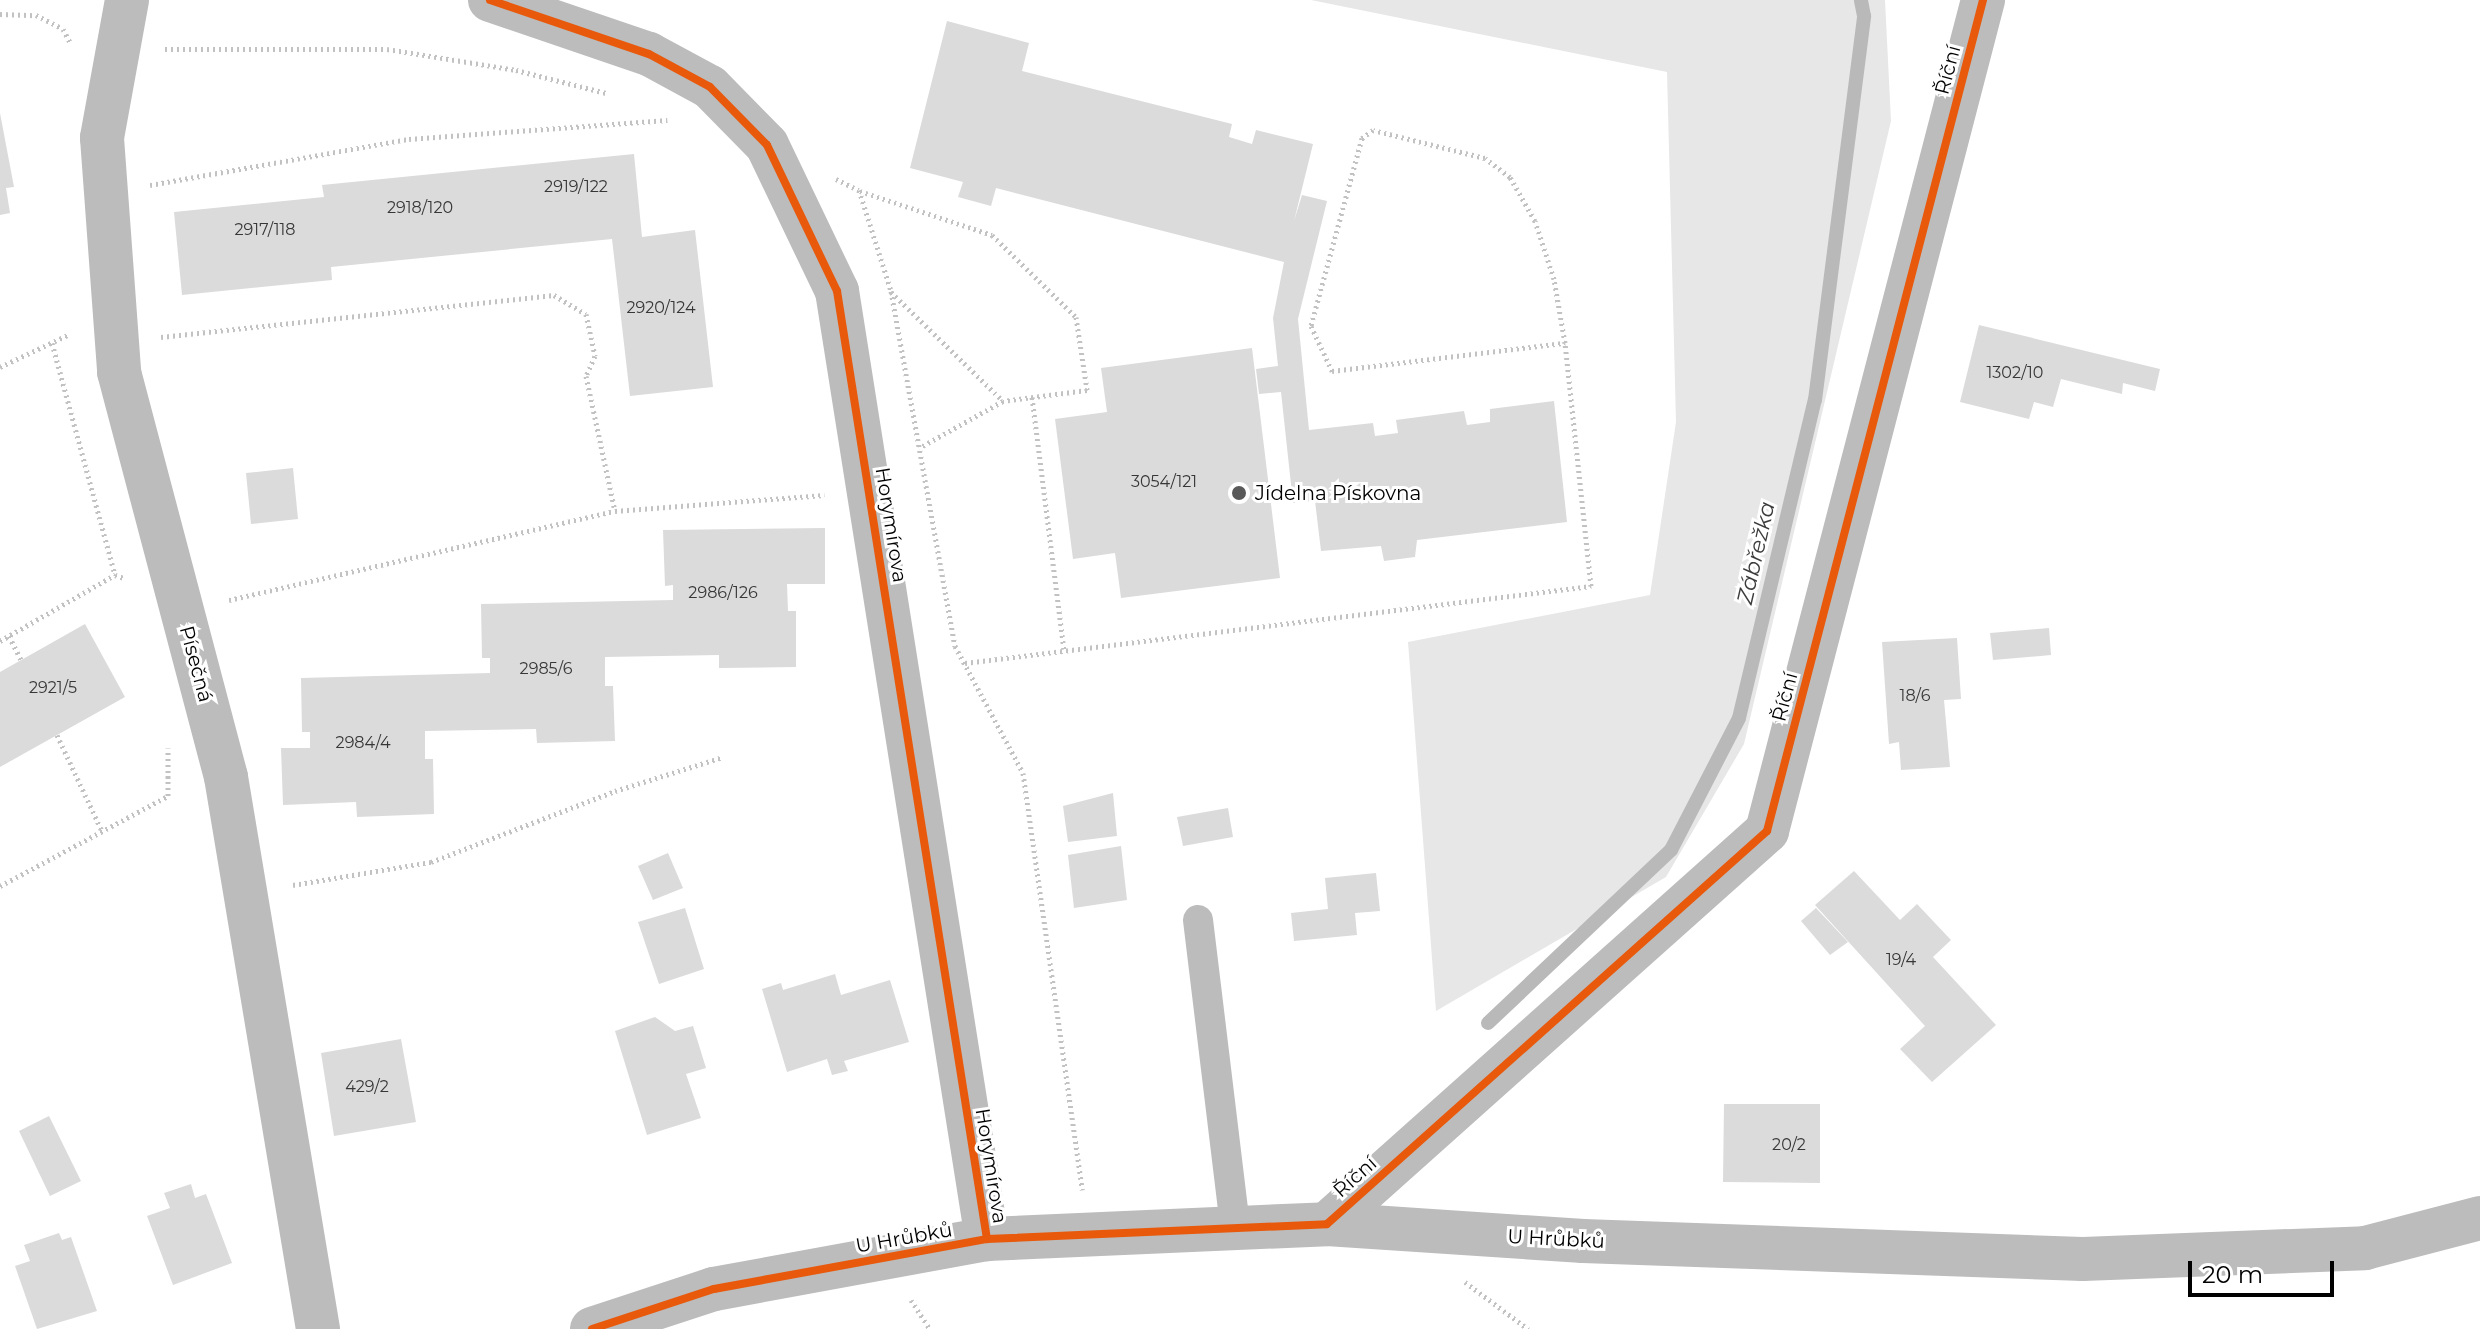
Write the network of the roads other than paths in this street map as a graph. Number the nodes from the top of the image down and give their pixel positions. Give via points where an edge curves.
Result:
1 (127, 0) edge
2 (490, 0) edge
3 (1983, 0) edge
4 (1198, 920) dead end
5 (2480, 1218) edge
6 (1327, 1224) junction
7 (1235, 1228) junction
8 (987, 1239) junction
9 (318, 1329) edge
10 (592, 1329) edge

1 - 9 street, Písečná via 102,138 119,372 226,777
2 - 8 street, Horymírova via 649,54 710,87 767,145 837,291
3 - 6 street, Říční via 1767,831
4 - 7 lane
5 - 6 street, U Hrůbků via 2365,1248 2083,1259
6 - 7 street, U Hrůbků
7 - 8 street, U Hrůbků
8 - 10 street, U Hrůbků via 714,1289

